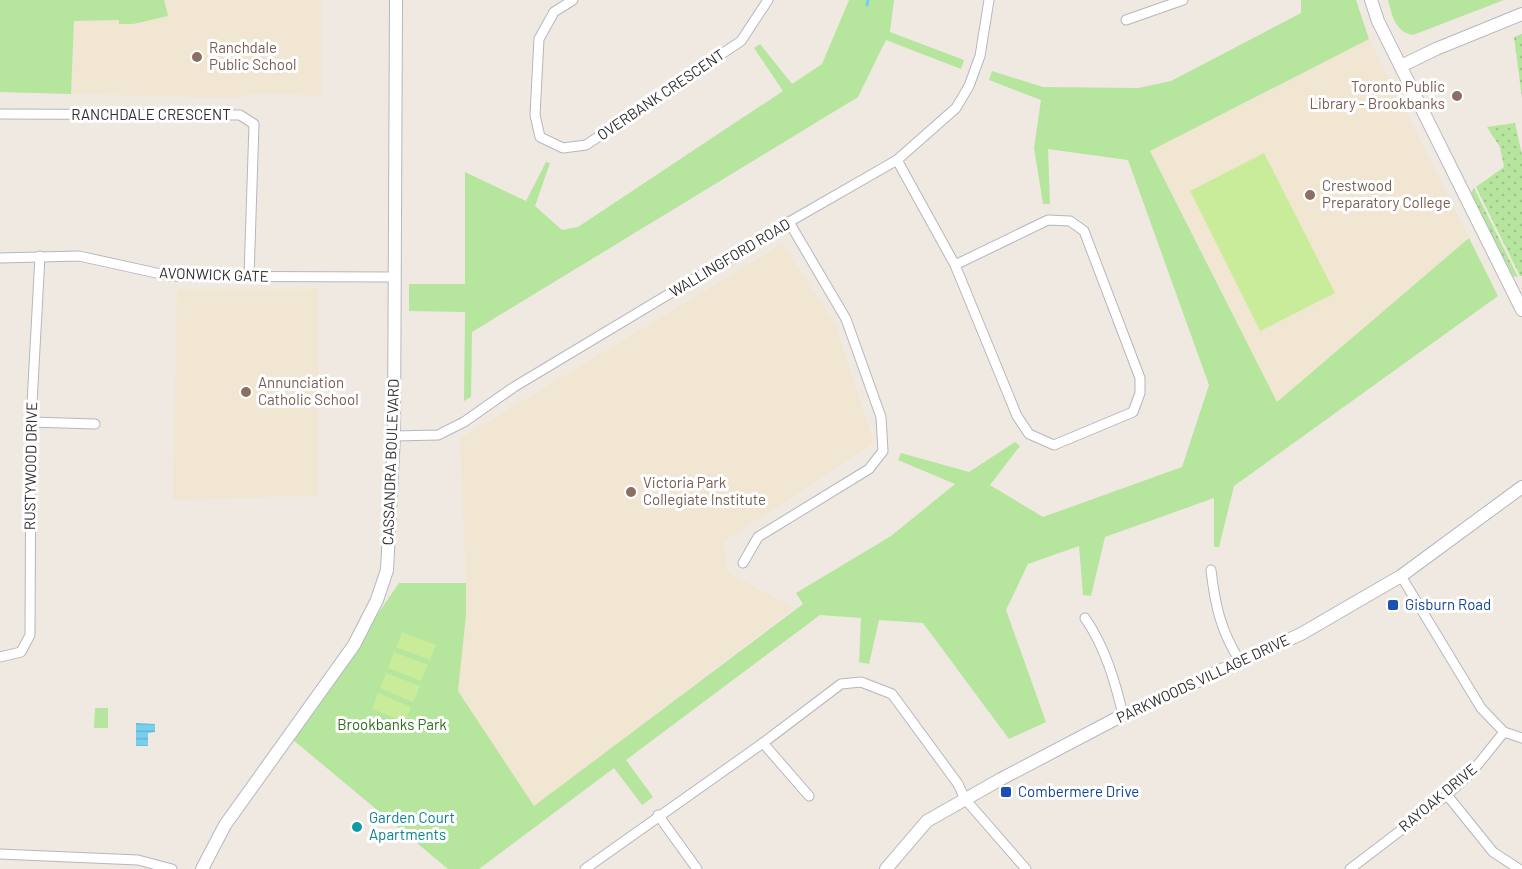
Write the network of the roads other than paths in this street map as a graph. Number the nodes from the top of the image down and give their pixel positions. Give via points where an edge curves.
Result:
1 (396, 0) edge
2 (573, 0) edge
3 (768, 0) edge
4 (989, 0) edge
5 (1183, 0) edge
6 (1371, 0) edge
7 (1522, 14) edge
8 (1126, 20) dead end
9 (1401, 66) junction
10 (0, 114) edge
11 (897, 160) junction
12 (789, 222) junction
13 (40, 256) junction
14 (0, 258) edge
15 (955, 265) junction
16 (393, 276) junction
17 (249, 277) junction
18 (1522, 310) edge
19 (31, 422) junction
20 (95, 424) dead end
21 (394, 436) junction
22 (1522, 487) edge
23 (743, 563) dead end
24 (1211, 570) dead end
25 (1401, 576) junction
26 (1085, 618) dead end
27 (0, 657) edge
28 (1240, 661) junction
29 (1123, 715) junction
30 (1504, 732) junction
31 (1522, 738) edge
32 (763, 743) junction
33 (1446, 795) junction
34 (809, 796) dead end
35 (965, 799) junction
36 (658, 815) junction
37 (0, 854) edge
38 (1022, 868) edge
39 (172, 869) edge
40 (202, 869) edge
41 (585, 869) edge
42 (697, 869) edge
43 (886, 869) edge
44 (1350, 869) edge
45 (1519, 869) edge

1 - 16 street, CASSANDRA BOULEVARD
2 - 3 street, OVERBANK CRESCENT via 554,12 539,39 535,115 540,137 563,148 586,145 741,41
4 - 11 street, WALLINGFORD ROAD via 980,56 969,86 956,108
5 - 8 street
6 - 9 street
7 - 9 street
9 - 18 street
10 - 17 street, RANCHDALE CRESCENT via 240,115 254,124
11 - 12 street, WALLINGFORD ROAD
11 - 15 street
12 - 21 street, WALLINGFORD ROAD via 514,387 464,422 438,435
12 - 23 street via 846,319 881,417 883,451 869,469 758,537
13 - 14 street, AVONWICK GATE
13 - 17 street, AVONWICK GATE via 79,256 170,276
13 - 19 street, RUSTYWOOD DRIVE
15 - 15 street via 1048,220 1070,220 1084,231 1140,378 1140,393 1133,412 1054,445 1029,434 1017,416
16 - 17 street, AVONWICK GATE
16 - 21 street, CASSANDRA BOULEVARD
19 - 20 street
19 - 27 street, RUSTYWOOD DRIVE via 30,635 21,652
21 - 40 street, CASSANDRA BOULEVARD via 387,570 377,600 354,645 225,825
22 - 25 street, PARKWOODS VILLAGE DRIVE
24 - 28 street via 1214,601 1227,642
25 - 28 street, PARKWOODS VILLAGE DRIVE via 1300,634
25 - 30 street via 1481,708
26 - 29 street via 1097,635
28 - 29 street, PARKWOODS VILLAGE DRIVE
29 - 35 street, PARKWOODS VILLAGE DRIVE
30 - 31 street
30 - 33 street, RAYOAK DRIVE via 1471,773
32 - 34 street
32 - 35 street via 841,684 861,682 892,694
32 - 36 street
33 - 44 street, RAYOAK DRIVE
33 - 45 street via 1493,852
35 - 38 street
35 - 43 street, PARKWOODS VILLAGE DRIVE via 927,821
36 - 41 street
36 - 42 street
37 - 39 street via 138,860

